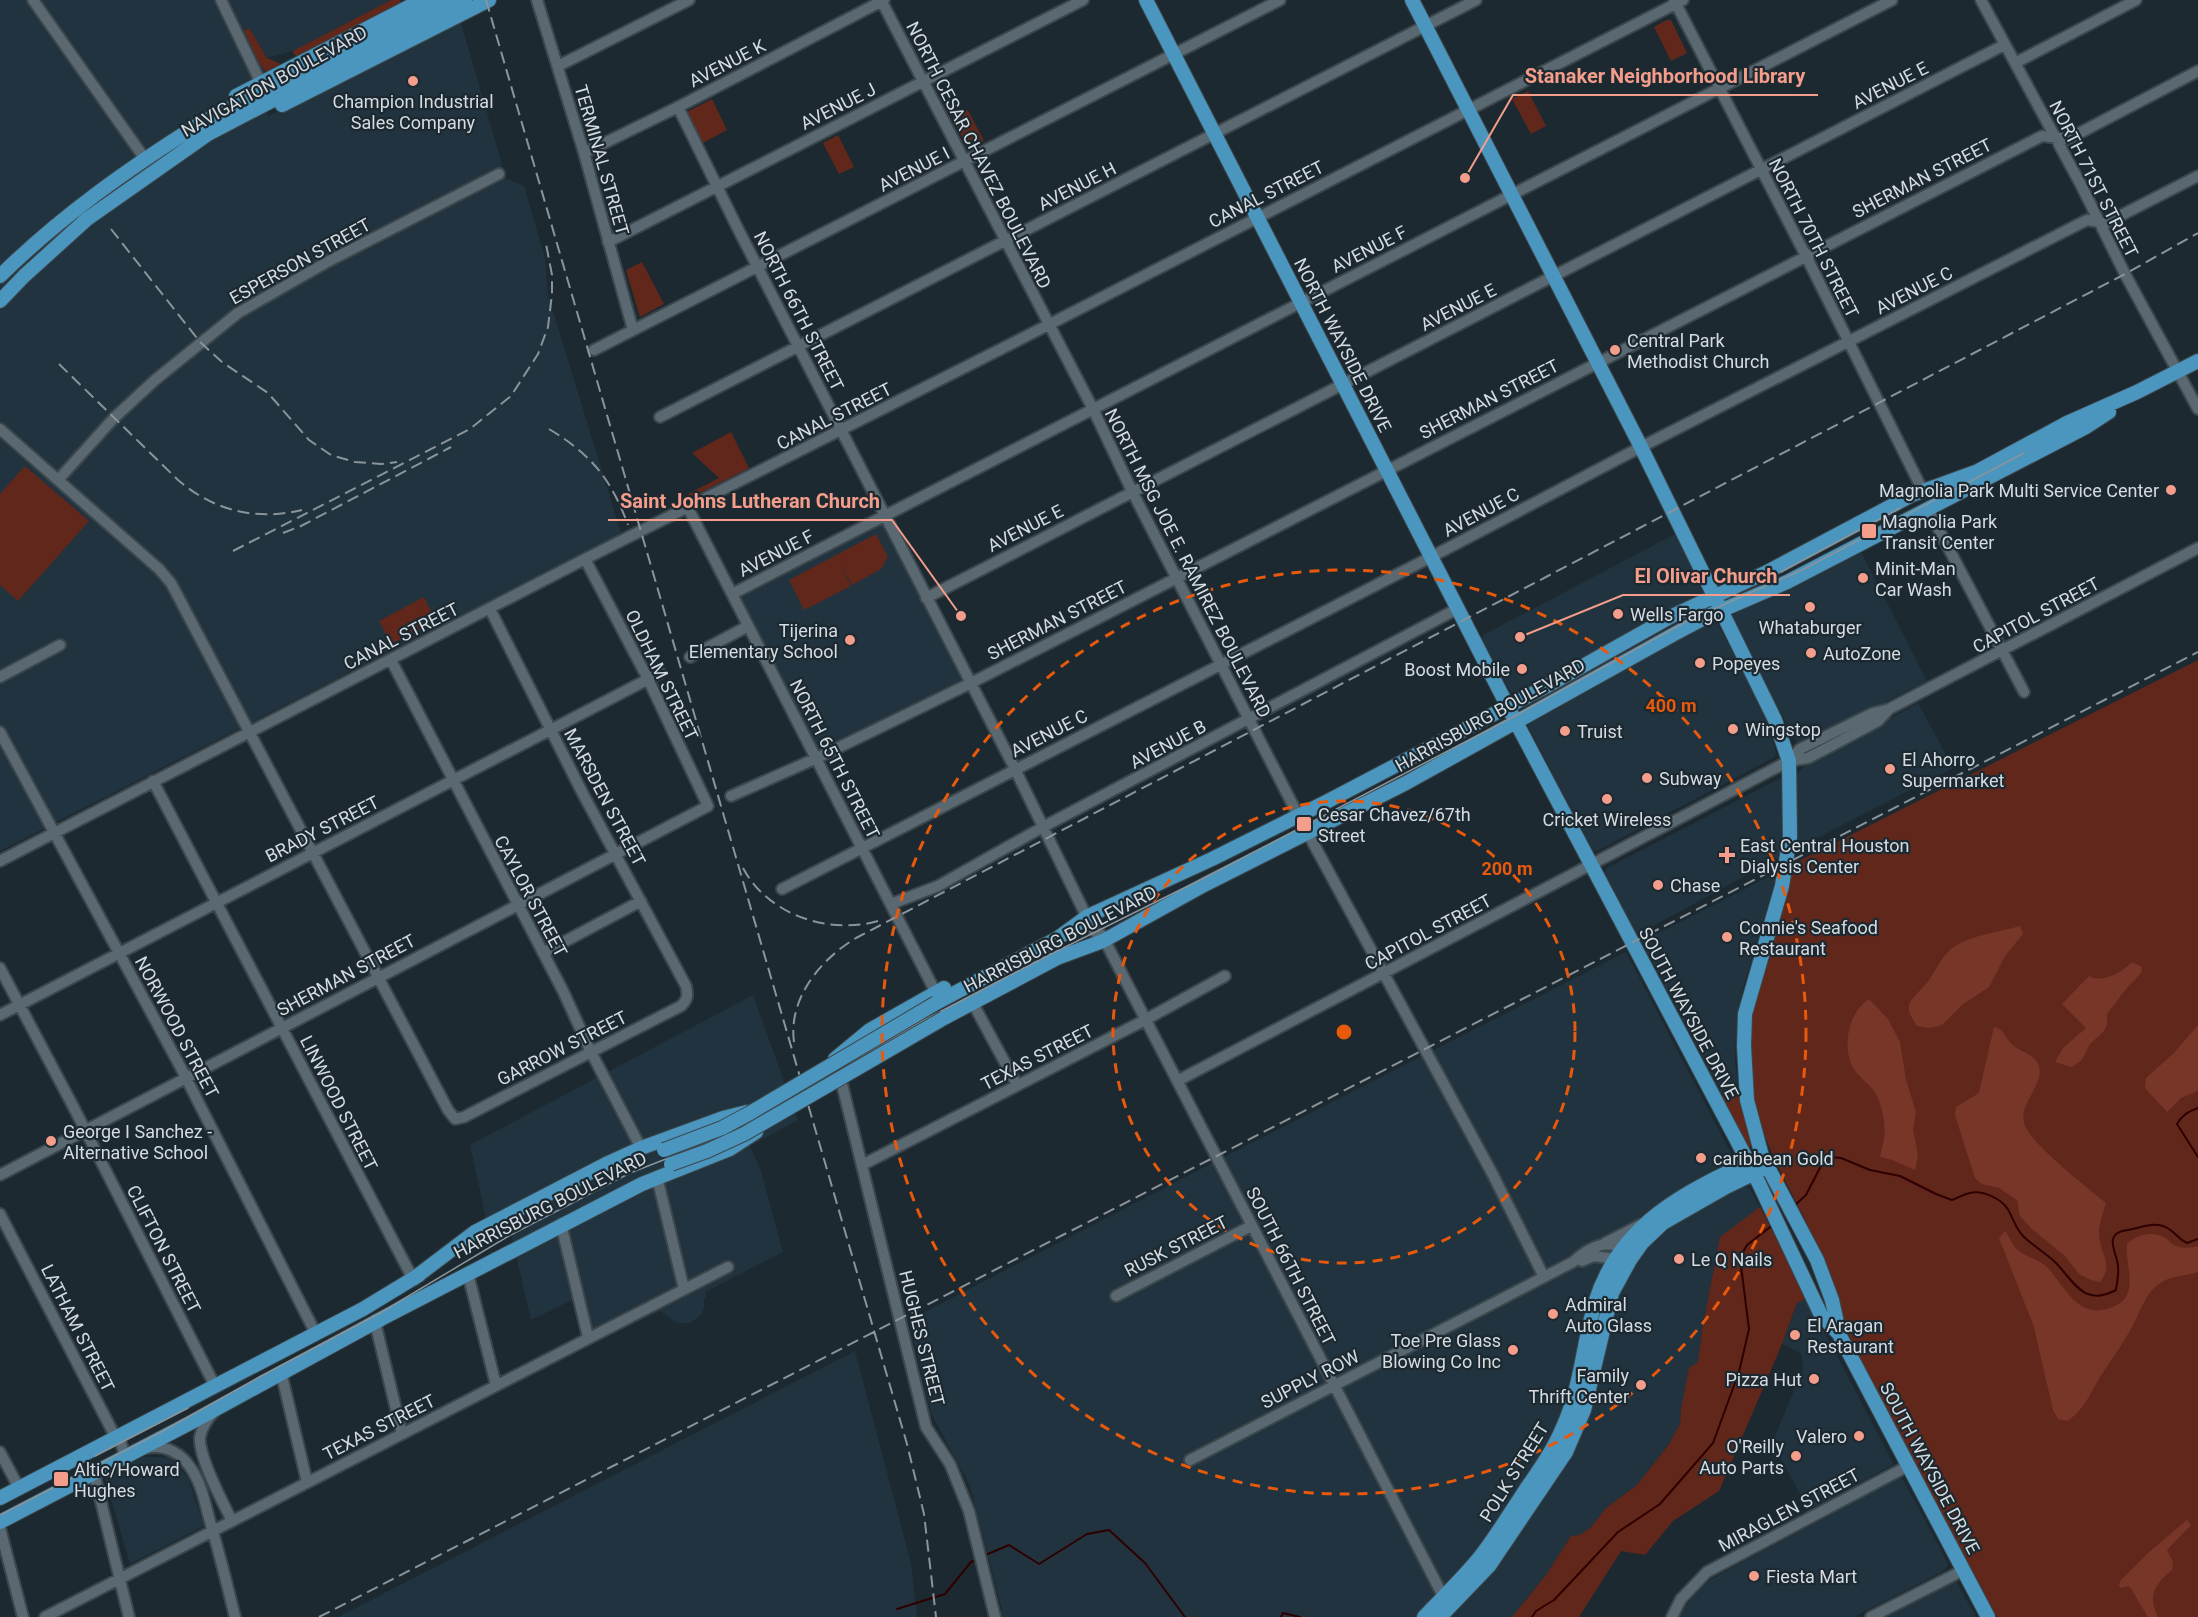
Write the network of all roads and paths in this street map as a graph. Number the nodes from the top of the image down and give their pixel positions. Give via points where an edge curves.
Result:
1 (33, 0) edge
2 (221, 0) edge
3 (422, 0) edge
4 (444, 0) edge
5 (465, 0) edge
6 (489, 0) edge
7 (537, 0) edge
8 (689, 0) edge
9 (882, 0) edge
10 (1083, 0) edge
11 (1146, 0) edge
12 (1280, 0) edge
13 (1412, 0) edge
14 (1476, 0) edge
15 (1892, 0) edge
16 (1981, 0) edge
17 (2136, 0) edge
18 (1678, 1) edge
19 (1426, 26) junction
20 (2004, 45) junction
21 (351, 53) junction
22 (1173, 54) junction
23 (2015, 63) junction
24 (558, 66) junction
25 (2198, 71) edge
26 (924, 81) junction
27 (261, 83) junction
28 (1720, 89) junction
29 (678, 107) junction
30 (1468, 110) junction
31 (205, 129) junction
32 (1214, 135) junction
33 (2054, 137) junction
34 (584, 153) junction
35 (145, 159) junction
36 (966, 162) junction
37 (158, 169) junction
38 (1761, 170) junction
39 (499, 174) dead end
40 (2198, 176) edge
41 (717, 187) junction
42 (1511, 194) junction
43 (1257, 218) junction
44 (2099, 223) junction
45 (1006, 241) junction
46 (608, 242) junction
47 (1806, 256) junction
48 (758, 266) junction
49 (0, 276) edge
50 (1553, 276) junction
51 (0, 301) edge
52 (1301, 302) junction
53 (1048, 325) junction
54 (633, 330) junction
55 (1848, 342) junction
56 (799, 347) junction
57 (594, 350) dead end
58 (2198, 361) edge
59 (1598, 362) junction
60 (2178, 372) junction
61 (1343, 384) junction
62 (2138, 392) junction
63 (1093, 409) junction
64 (2198, 409) edge
65 (660, 417) dead end
66 (0, 429) edge
67 (842, 430) junction
68 (1641, 447) junction
69 (1387, 470) junction
70 (58, 480) junction
71 (1132, 491) junction
72 (1923, 491) junction
73 (688, 508) junction
74 (1928, 509) junction
75 (886, 516) junction
76 (2198, 548) edge
77 (1431, 557) junction
78 (585, 559) junction
79 (1178, 577) junction
80 (732, 594) junction
81 (1715, 595) junction
82 (926, 598) junction
83 (490, 609) junction
84 (1457, 609) junction
85 (1721, 611) junction
86 (748, 626) junction
87 (60, 645) dead end
88 (2003, 651) junction
89 (690, 657) dead end
90 (391, 660) junction
91 (1221, 663) junction
92 (660, 673) dead end
93 (0, 677) edge
94 (648, 679) junction
95 (971, 683) junction
96 (2024, 692) dead end
97 (1508, 707) junction
98 (1249, 720) junction
99 (1515, 721) junction
100 (550, 730) junction
101 (0, 732) edge
102 (249, 732) junction
103 (817, 758) junction
104 (1789, 761) junction
105 (1015, 769) junction
106 (452, 780) junction
107 (153, 782) junction
108 (731, 796) dead end
109 (708, 806) joint
110 (1298, 815) junction
111 (1043, 827) junction
112 (1309, 832) junction
113 (54, 834) junction
114 (863, 848) junction
115 (312, 852) junction
116 (616, 854) junction
117 (0, 861) edge
118 (1591, 865) junction
119 (782, 889) dead end
120 (641, 901) junction
121 (217, 902) junction
122 (891, 904) junction
123 (517, 906) junction
124 (1088, 916) junction
125 (1103, 940) junction
126 (1077, 952) junction
127 (120, 953) junction
128 (543, 953) junction
129 (0, 968) edge
130 (1385, 974) junction
131 (1226, 975) dead end
132 (378, 977) junction
133 (936, 998) junction
134 (686, 1001) joint
135 (20, 1005) junction
136 (976, 1009) junction
137 (0, 1015) edge
138 (1145, 1020) junction
139 (282, 1028) junction
140 (591, 1052) junction
141 (834, 1060) junction
142 (840, 1075) junction
143 (186, 1077) junction
144 (1178, 1081) junction
145 (1017, 1085) junction
146 (742, 1113) junction
147 (84, 1131) junction
148 (753, 1135) junction
149 (641, 1148) junction
150 (1765, 1161) junction
151 (862, 1165) junction
152 (1751, 1168) junction
153 (0, 1175) edge
154 (657, 1177) junction
155 (0, 1214) edge
156 (1645, 1223) junction
157 (561, 1224) junction
158 (1251, 1226) junction
159 (1602, 1244) junction
160 (1622, 1256) junction
161 (1573, 1262) junction
162 (728, 1267) dead end
163 (468, 1274) junction
164 (1544, 1277) junction
165 (413, 1279) junction
166 (684, 1288) junction
167 (1116, 1296) dead end
168 (375, 1322) junction
169 (316, 1334) junction
170 (1840, 1336) junction
171 (588, 1337) junction
172 (281, 1372) junction
173 (496, 1385) junction
174 (1334, 1385) junction
175 (215, 1386) junction
176 (220, 1406) junction
177 (402, 1434) junction
178 (116, 1438) junction
179 (0, 1452) edge
180 (131, 1454) junction
181 (1190, 1460) dead end
182 (1908, 1466) junction
183 (94, 1473) junction
184 (306, 1482) junction
185 (19, 1488) junction
186 (0, 1498) edge
187 (232, 1521) junction
188 (0, 1522) edge
189 (0, 1528) edge
190 (213, 1531) junction
191 (1964, 1570) junction
192 (120, 1578) junction
193 (1448, 1600) junction
194 (23, 1617) edge
195 (45, 1617) edge
196 (129, 1617) edge
197 (235, 1617) edge
198 (995, 1617) edge
199 (1424, 1617) edge
200 (1440, 1617) edge
201 (1672, 1617) edge
202 (1870, 1617) edge
203 (1988, 1617) edge

1 - 35 street
2 - 27 street
3 - 27 main road
4 - 21 main road, NAVIGATION BOULEVARD
5 - 21 main road, NAVIGATION BOULEVARD
6 - 31 main road via 251,121
7 - 24 street, TERMINAL STREET
8 - 24 street
9 - 26 street, NORTH CESAR CHAVEZ BOULEVARD
9 - 29 street, AVENUE K
10 - 26 street, AVENUE J
11 - 22 main road, NORTH WAYSIDE DRIVE
12 - 22 street, AVENUE I
13 - 19 main road, SOUTH WAYSIDE DRIVE
14 - 19 street, AVENUE H
15 - 28 street, AVENUE F
16 - 20 street, NORTH 71ST STREET
17 - 23 street
18 - 28 street, NORTH 70TH STREET
18 - 30 street, CANAL STREET
19 - 30 main road, SOUTH WAYSIDE DRIVE
19 - 32 street, AVENUE H
20 - 23 street, NORTH 71ST STREET
20 - 38 street, AVENUE E
21 - 31 main road, NAVIGATION BOULEVARD
22 - 32 main road, NORTH WAYSIDE DRIVE
22 - 36 street, AVENUE I
23 - 33 street, NORTH 71ST STREET
24 - 34 street, TERMINAL STREET
25 - 33 street, SHERMAN STREET via 2067,139
26 - 36 street, NORTH CESAR CHAVEZ BOULEVARD
26 - 41 street, AVENUE J
27 - 31 main road via 236,96
28 - 38 street, NORTH 70TH STREET
28 - 42 street, AVENUE F
29 - 34 street, AVENUE K
29 - 41 street, NORTH 66TH STREET
30 - 42 main road, SOUTH WAYSIDE DRIVE
30 - 43 street, CANAL STREET
31 - 35 main road, NAVIGATION BOULEVARD
31 - 37 main road, NAVIGATION BOULEVARD
32 - 43 main road, NORTH WAYSIDE DRIVE
32 - 45 street, AVENUE H
33 - 44 street, NORTH 71ST STREET
33 - 47 street, SHERMAN STREET via 2042,136
34 - 46 street, TERMINAL STREET
35 - 37 main road
35 - 49 main road, NAVIGATION BOULEVARD via 66,216
36 - 45 street, NORTH CESAR CHAVEZ BOULEVARD
36 - 48 street, AVENUE I
37 - 51 main road, NAVIGATION BOULEVARD via 87,219
38 - 47 street, NORTH 70TH STREET
38 - 50 street, AVENUE E
39 - 70 street, ESPERSON STREET via 329,261 238,314 155,380
40 - 44 street, AVENUE C via 2106,223
41 - 46 street, AVENUE J
41 - 48 street, NORTH 66TH STREET
42 - 50 main road, SOUTH WAYSIDE DRIVE
42 - 52 street, AVENUE F
43 - 52 main road, NORTH WAYSIDE DRIVE
43 - 53 street, CANAL STREET
44 - 55 street, AVENUE C via 2087,220
44 - 60 street, NORTH 71ST STREET
45 - 53 street, NORTH CESAR CHAVEZ BOULEVARD
45 - 56 street, AVENUE H
46 - 54 street, TERMINAL STREET
47 - 55 street, NORTH 70TH STREET
47 - 59 street, SHERMAN STREET
48 - 54 street, AVENUE I
48 - 56 street, NORTH 66TH STREET
50 - 59 main road, SOUTH WAYSIDE DRIVE
50 - 61 street, AVENUE E
52 - 61 main road, NORTH WAYSIDE DRIVE
52 - 63 street, AVENUE F
53 - 63 street, NORTH MSG JOE E. RAMIREZ BOULEVARD
53 - 67 street, CANAL STREET
54 - 57 street, AVENUE I
55 - 68 street, AVENUE C
55 - 72 street, NORTH 70TH STREET
56 - 65 street, AVENUE H
56 - 67 street, NORTH 66TH STREET
58 - 60 main road, HARRISBURG BOULEVARD
59 - 68 main road, SOUTH WAYSIDE DRIVE
59 - 69 street, SHERMAN STREET
60 - 62 main road, HARRISBURG BOULEVARD
60 - 64 street, NORTH 71ST STREET
61 - 69 main road, NORTH WAYSIDE DRIVE
61 - 71 street, AVENUE E
62 - 72 main road, HARRISBURG BOULEVARD via 2067,423 1978,471
62 - 74 main road, HARRISBURG BOULEVARD via 2086,427
63 - 71 street, NORTH MSG JOE E. RAMIREZ BOULEVARD
63 - 75 street, AVENUE F
66 - 70 street
67 - 73 street, CANAL STREET
67 - 75 street, NORTH 66TH STREET
68 - 77 street, AVENUE C
68 - 81 main road, SOUTH WAYSIDE DRIVE
69 - 77 main road, NORTH WAYSIDE DRIVE
69 - 79 street, SHERMAN STREET
70 - 102 street via 171,584
71 - 79 street, NORTH MSG JOE E. RAMIREZ BOULEVARD
71 - 82 street, AVENUE E
72 - 81 main road, HARRISBURG BOULEVARD
73 - 78 street, CANAL STREET
73 - 80 street, NORTH 65TH STREET
74 - 85 main road, HARRISBURG BOULEVARD via 1787,582
74 - 88 street
75 - 80 street, AVENUE F
75 - 82 street, NORTH 66TH STREET
76 - 88 street, CAPITOL STREET
77 - 84 main road, NORTH WAYSIDE DRIVE
77 - 91 street, AVENUE C
78 - 83 street, CANAL STREET
78 - 94 street, OLDHAM STREET
79 - 91 street, NORTH MSG JOE E. RAMIREZ BOULEVARD
79 - 95 street, SHERMAN STREET
80 - 86 street, NORTH 65TH STREET
81 - 85 main road, SOUTH WAYSIDE DRIVE
81 - 97 main road, HARRISBURG BOULEVARD
82 - 95 street, NORTH 66TH STREET
83 - 90 street, CANAL STREET
83 - 100 street, MARSDEN STREET
84 - 97 main road, NORTH WAYSIDE DRIVE
84 - 98 street, AVENUE B
85 - 99 main road, HARRISBURG BOULEVARD
85 - 104 main road, SOUTH WAYSIDE DRIVE via 1775,720
86 - 89 street
86 - 103 street, NORTH 65TH STREET
87 - 93 street
88 - 96 street
88 - 104 street, CAPITOL STREET via 1889,709 1800,748
90 - 102 street, CANAL STREET
90 - 106 street, CAYLOR STREET
91 - 98 street, NORTH MSG JOE E. RAMIREZ BOULEVARD
91 - 105 street, AVENUE C
92 - 94 street, BRADY STREET
94 - 100 street, BRADY STREET
94 - 109 street, OLDHAM STREET
95 - 103 street, SHERMAN STREET
95 - 105 street, NORTH 66TH STREET
97 - 99 main road, SOUTH WAYSIDE DRIVE
97 - 110 main road, HARRISBURG BOULEVARD
98 - 110 street, NORTH MSG JOE E. RAMIREZ BOULEVARD
98 - 111 street, AVENUE B
99 - 112 main road, HARRISBURG BOULEVARD
99 - 118 main road, SOUTH WAYSIDE DRIVE
100 - 106 street, BRADY STREET
100 - 116 street, MARSDEN STREET
101 - 113 street, NORWOOD STREET
102 - 107 street, CANAL STREET
102 - 115 street
103 - 108 street, SHERMAN STREET
103 - 114 street, NORTH 65TH STREET
104 - 118 street, CAPITOL STREET
104 - 150 main road, SOUTH WAYSIDE DRIVE via 1790,837 1782,886 1744,1014 1747,1100
105 - 111 street, NORTH 66TH STREET
105 - 114 street, AVENUE C
106 - 115 street, BRADY STREET
106 - 123 street, CAYLOR STREET
107 - 113 street, CANAL STREET
107 - 121 street, LINWOOD STREET
109 - 116 street, SHERMAN STREET
110 - 112 street, NORTH MSG JOE E. RAMIREZ BOULEVARD
110 - 124 main road, HARRISBURG BOULEVARD
111 - 122 street, AVENUE B via 938,886
111 - 124 street, NORTH 66TH STREET
112 - 125 main road, HARRISBURG BOULEVARD
112 - 130 street, NORTH MSG JOE E. RAMIREZ BOULEVARD
113 - 117 street, CANAL STREET
113 - 127 street, NORWOOD STREET
114 - 119 street, AVENUE C
114 - 122 street, NORTH 65TH STREET
115 - 121 street, BRADY STREET
115 - 132 street
116 - 120 street, MARSDEN STREET
116 - 123 street, SHERMAN STREET
118 - 130 street, CAPITOL STREET
118 - 152 main road, SOUTH WAYSIDE DRIVE
120 - 128 street
120 - 134 street, MARSDEN STREET via 686,986
121 - 127 street, BRADY STREET
121 - 139 street, LINWOOD STREET
122 - 133 street, NORTH 65TH STREET
123 - 128 street, CAYLOR STREET
123 - 132 street, SHERMAN STREET
124 - 125 street, SOUTH 66TH STREET
124 - 133 main road, HARRISBURG BOULEVARD via 1058,939
125 - 126 main road, HARRISBURG BOULEVARD
125 - 138 street, SOUTH 66TH STREET
126 - 136 main road
126 - 168 main road, HARRISBURG BOULEVARD, bridge via 1057,958 944,1017 744,1134 633,1179 509,1243
127 - 135 street, BRADY STREET
127 - 143 street, NORWOOD STREET
128 - 140 street, CAYLOR STREET
129 - 135 street, CLIFTON STREET
130 - 144 street, CAPITOL STREET
130 - 164 street, NORTH MSG JOE E. RAMIREZ BOULEVARD
131 - 138 street, TEXAS STREET
132 - 139 street, SHERMAN STREET
132 - 140 street, GARROW STREET via 455,1119
133 - 141 main road via 870,1030
133 - 165 main road, HARRISBURG BOULEVARD, bridge via 750,1113 722,1128 622,1166 500,1227
134 - 140 street, GARROW STREET
135 - 137 street, BRADY STREET
135 - 147 street, CLIFTON STREET
136 - 142 main road via 871,1064
136 - 145 street
138 - 144 street, SOUTH 66TH STREET
138 - 145 street, TEXAS STREET
139 - 143 street, SHERMAN STREET
139 - 165 street, LINWOOD STREET
140 - 149 street, CAYLOR STREET
141 - 142 street, HUGHES STREET
141 - 146 main road via 802,1085
142 - 148 main road via 784,1103
142 - 151 street, HUGHES STREET
143 - 147 street, SHERMAN STREET
143 - 169 street, NORWOOD STREET
144 - 158 street, SOUTH 66TH STREET
145 - 151 street, TEXAS STREET
146 - 148 main road
146 - 149 main road
147 - 153 street, SHERMAN STREET
147 - 175 street, CLIFTON STREET
148 - 154 main road via 721,1153
149 - 165 main road via 492,1222
150 - 152 main road, POLK STREET
150 - 170 main road, SOUTH WAYSIDE DRIVE via 1817,1260
151 - 198 street, HUGHES STREET via 926,1427 950,1464 969,1511
152 - 156 main road, POLK STREET via 1683,1194
152 - 160 main road, POLK STREET via 1663,1223 1642,1244
152 - 170 main road, SOUTH WAYSIDE DRIVE via 1821,1315
154 - 157 main road
154 - 166 street
155 - 178 street, LATHAM STREET
156 - 159 street, SUPPLY ROW
156 - 160 main road, POLK STREET
157 - 163 main road
157 - 171 street
158 - 167 street, RUSK STREET
158 - 174 street, SOUTH 66TH STREET
159 - 160 street via 1611,1244
159 - 161 street, SUPPLY ROW
160 - 161 street, SUPPLY ROW via 1594,1256
160 - 193 main road, POLK STREET via 1583,1389 1574,1435 1489,1566
161 - 164 street, SUPPLY ROW
162 - 166 street, TEXAS STREET
163 - 168 main road
163 - 173 street
164 - 174 street, SUPPLY ROW
165 - 169 main road, HARRISBURG BOULEVARD
166 - 171 street, TEXAS STREET
168 - 172 main road, HARRISBURG BOULEVARD
168 - 177 street
169 - 175 main road, HARRISBURG BOULEVARD
170 - 182 main road, SOUTH WAYSIDE DRIVE
171 - 173 street, TEXAS STREET
172 - 176 main road, HARRISBURG BOULEVARD
172 - 184 street
173 - 177 street, TEXAS STREET
174 - 181 street, SUPPLY ROW
174 - 193 street, SOUTH 66TH STREET
175 - 178 main road, HARRISBURG BOULEVARD
176 - 180 main road, HARRISBURG BOULEVARD
176 - 187 street via 206,1421 200,1436 201,1451
177 - 184 street, TEXAS STREET
178 - 180 street, LATHAM STREET
178 - 185 main road, HARRISBURG BOULEVARD
179 - 185 street
180 - 183 main road, HARRISBURG BOULEVARD
180 - 190 street via 156,1446 180,1456 192,1470
182 - 191 main road, SOUTH WAYSIDE DRIVE
182 - 201 street, MIRAGLEN STREET via 1707,1572 1681,1599
183 - 188 main road, HARRISBURG BOULEVARD
183 - 192 street
184 - 187 street, TEXAS STREET
185 - 186 main road, HARRISBURG BOULEVARD
187 - 190 street, TEXAS STREET
189 - 194 street
190 - 192 street, TEXAS STREET
190 - 197 street
191 - 202 street
191 - 203 main road, SOUTH WAYSIDE DRIVE
192 - 195 street, TEXAS STREET
192 - 196 street
193 - 199 main road, POLK STREET
193 - 200 main road, POLK STREET

